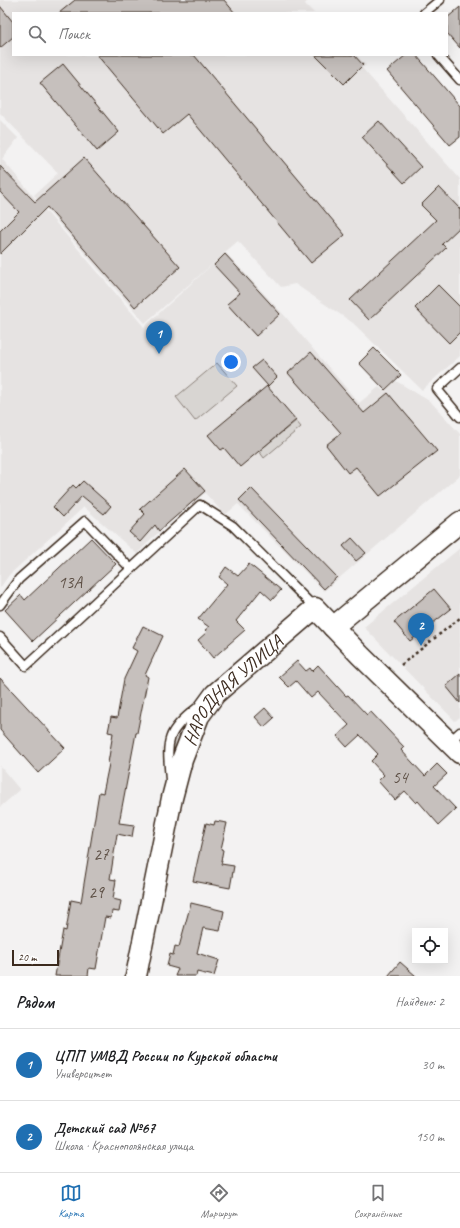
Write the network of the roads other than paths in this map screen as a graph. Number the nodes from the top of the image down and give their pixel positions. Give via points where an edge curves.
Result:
1 (440, 0) edge
2 (425, 12) edge
3 (439, 56) edge
4 (460, 80) edge
5 (460, 368) edge
6 (460, 417) edge
7 (460, 522) edge
8 (131, 569) junction
9 (0, 606) edge
10 (315, 608) junction
11 (333, 627) junction
12 (0, 638) edge
13 (456, 742) edge
14 (136, 976) edge

1 - 2 lane
3 - 4 lane
5 - 6 lane via 437,388
7 - 11 street
8 - 9 lane via 85,521 19,579
8 - 10 lane via 200,505 233,526
8 - 12 lane via 26,666
10 - 11 street
10 - 14 street, НАРОДНАЯ УЛИЦА via 215,694 199,716 182,760 172,798
11 - 13 street via 360,655

